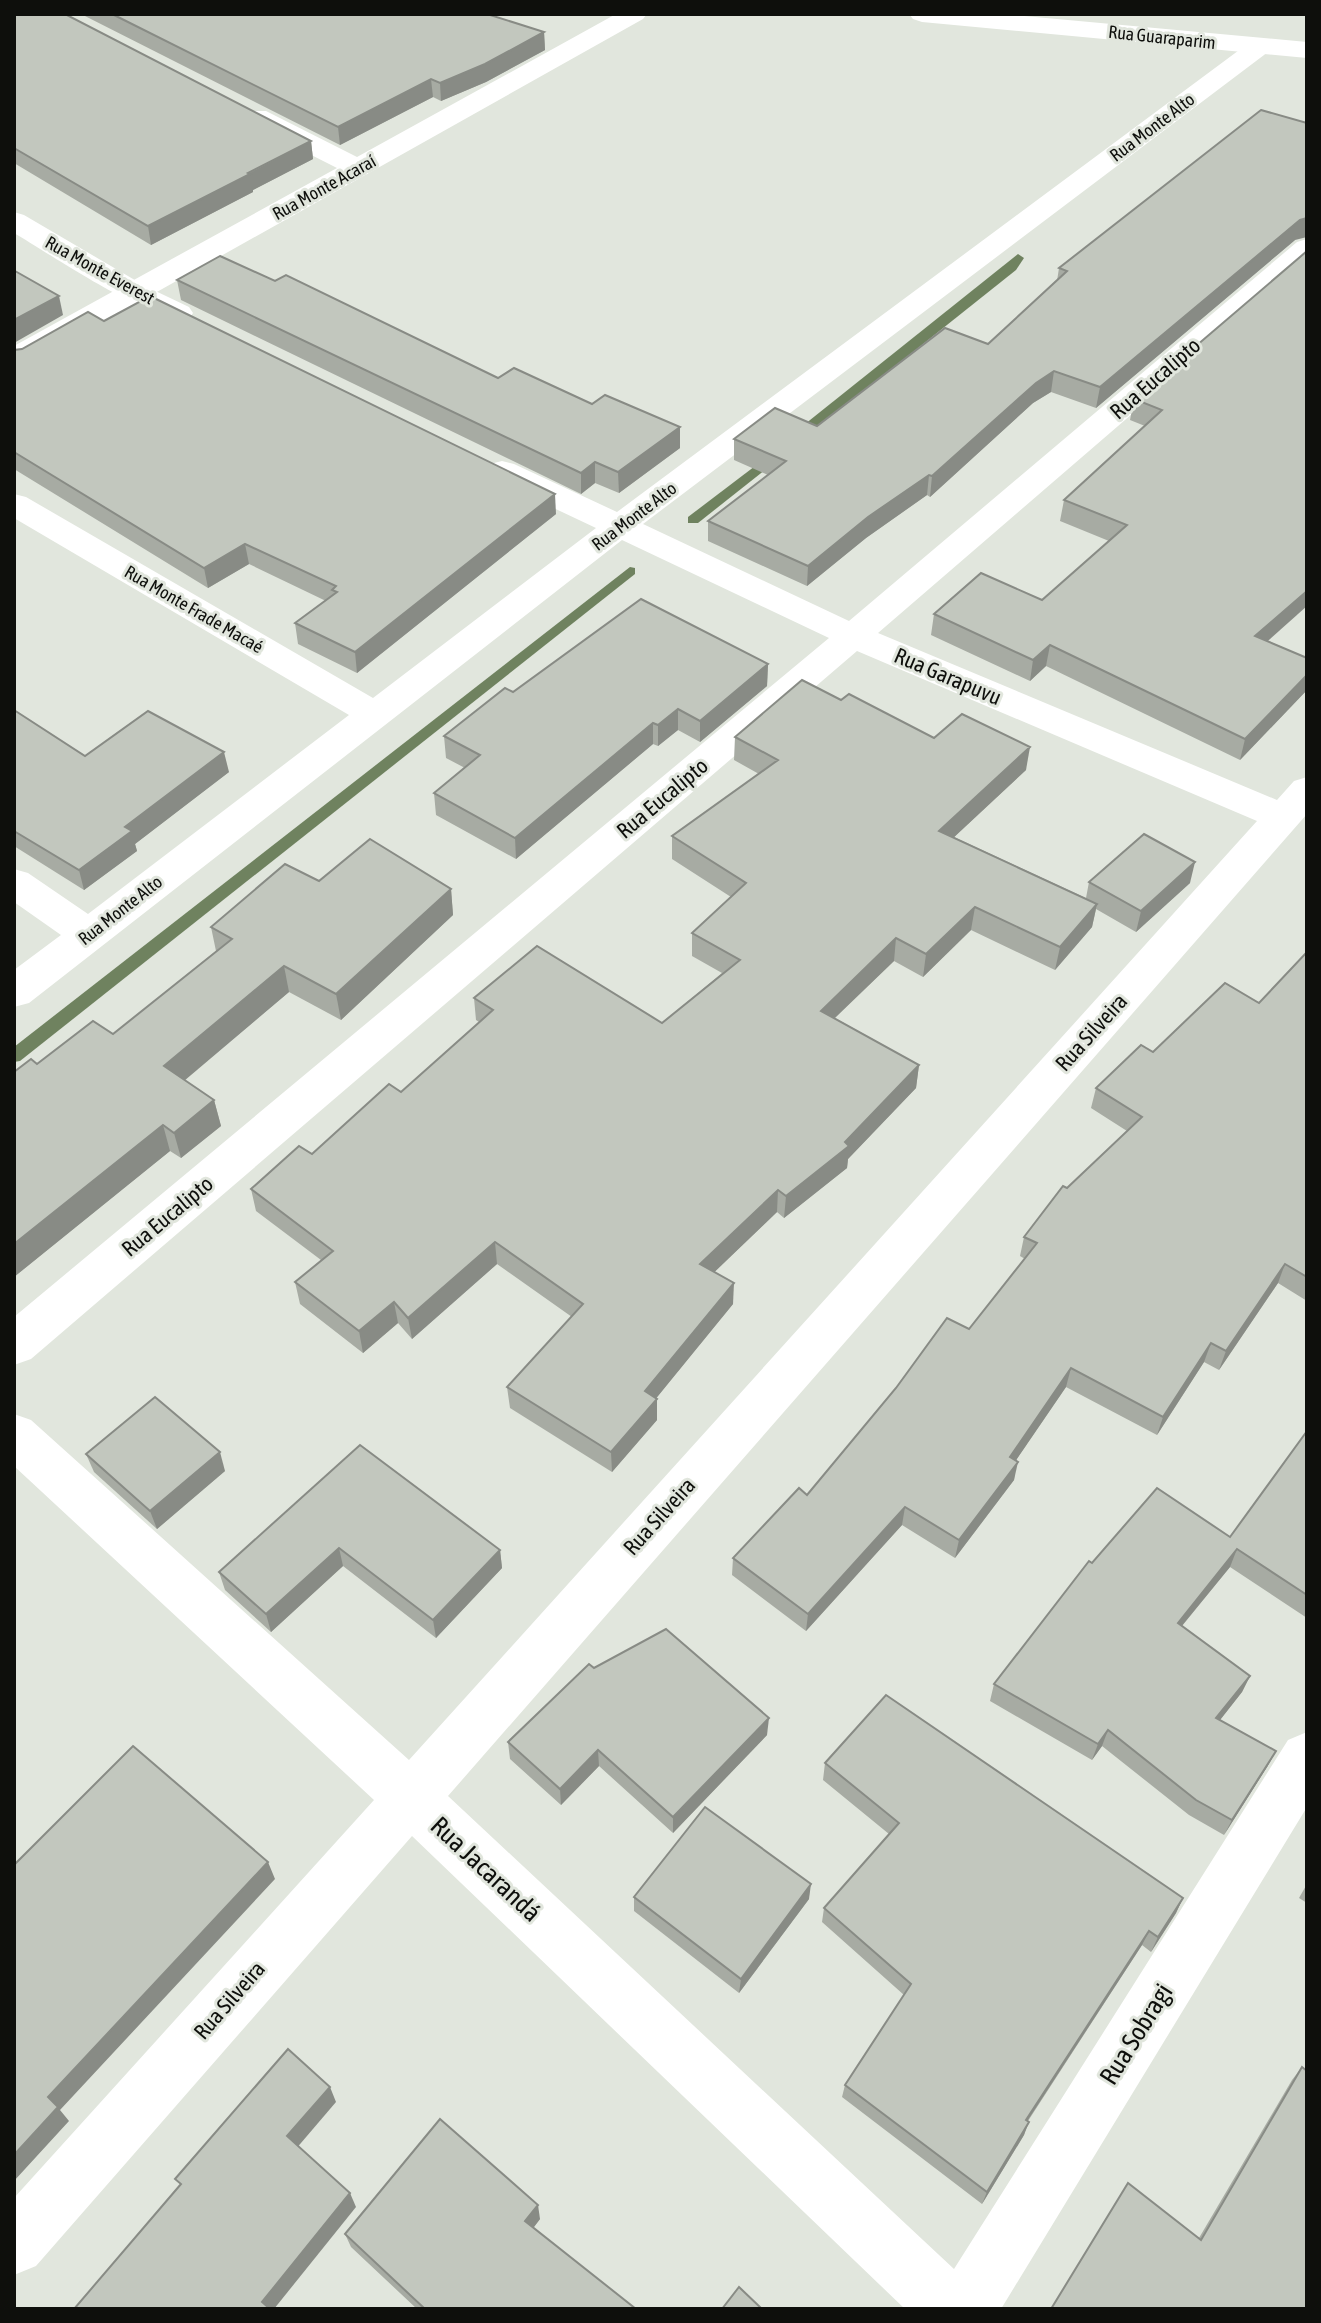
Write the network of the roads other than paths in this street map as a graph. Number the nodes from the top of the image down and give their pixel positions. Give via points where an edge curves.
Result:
1 (634, 14) edge
2 (922, 14) edge
3 (1259, 47) junction
4 (1307, 50) edge
5 (234, 105) edge
6 (358, 168) junction
7 (14, 221) edge
8 (1307, 248) edge
9 (135, 292) junction
10 (206, 326) edge
11 (14, 359) edge
12 (476, 458) edge
13 (14, 504) edge
14 (617, 528) junction
15 (853, 636) junction
16 (374, 714) junction
17 (1295, 804) edge
18 (14, 883) edge
19 (89, 934) junction
20 (14, 992) edge
21 (14, 1345) edge
22 (14, 1435) edge
23 (1307, 1758) edge
24 (409, 1796) junction
25 (14, 2244) edge
26 (951, 2309) edge
27 (965, 2309) edge

1 - 6 street, Rua Monte Acaraí
2 - 3 street, Rua Guaraparim
3 - 4 street, Rua Guaraparim
3 - 14 street, Rua Monte Alto
5 - 6 street
6 - 9 street, Rua Monte Acaraí
7 - 9 street, Rua Monte Everest
8 - 15 street, Rua Eucalipto
9 - 10 street, Rua Monte Everest
9 - 11 street, Rua Monte Acaraí
12 - 14 street
13 - 16 street, Rua Monte Frade Macaé
14 - 15 street, Rua Garapuvu
14 - 16 street, Rua Monte Alto
15 - 17 street, Rua Garapuvu
15 - 21 street, Rua Eucalipto
16 - 19 street, Rua Monte Alto
17 - 24 street, Rua Silveira
18 - 19 street
19 - 20 street, Rua Monte Alto
22 - 24 street, Rua Jacarandá
23 - 27 street, Rua Sobragi
24 - 25 street, Rua Silveira
24 - 26 street, Rua Jacarandá

